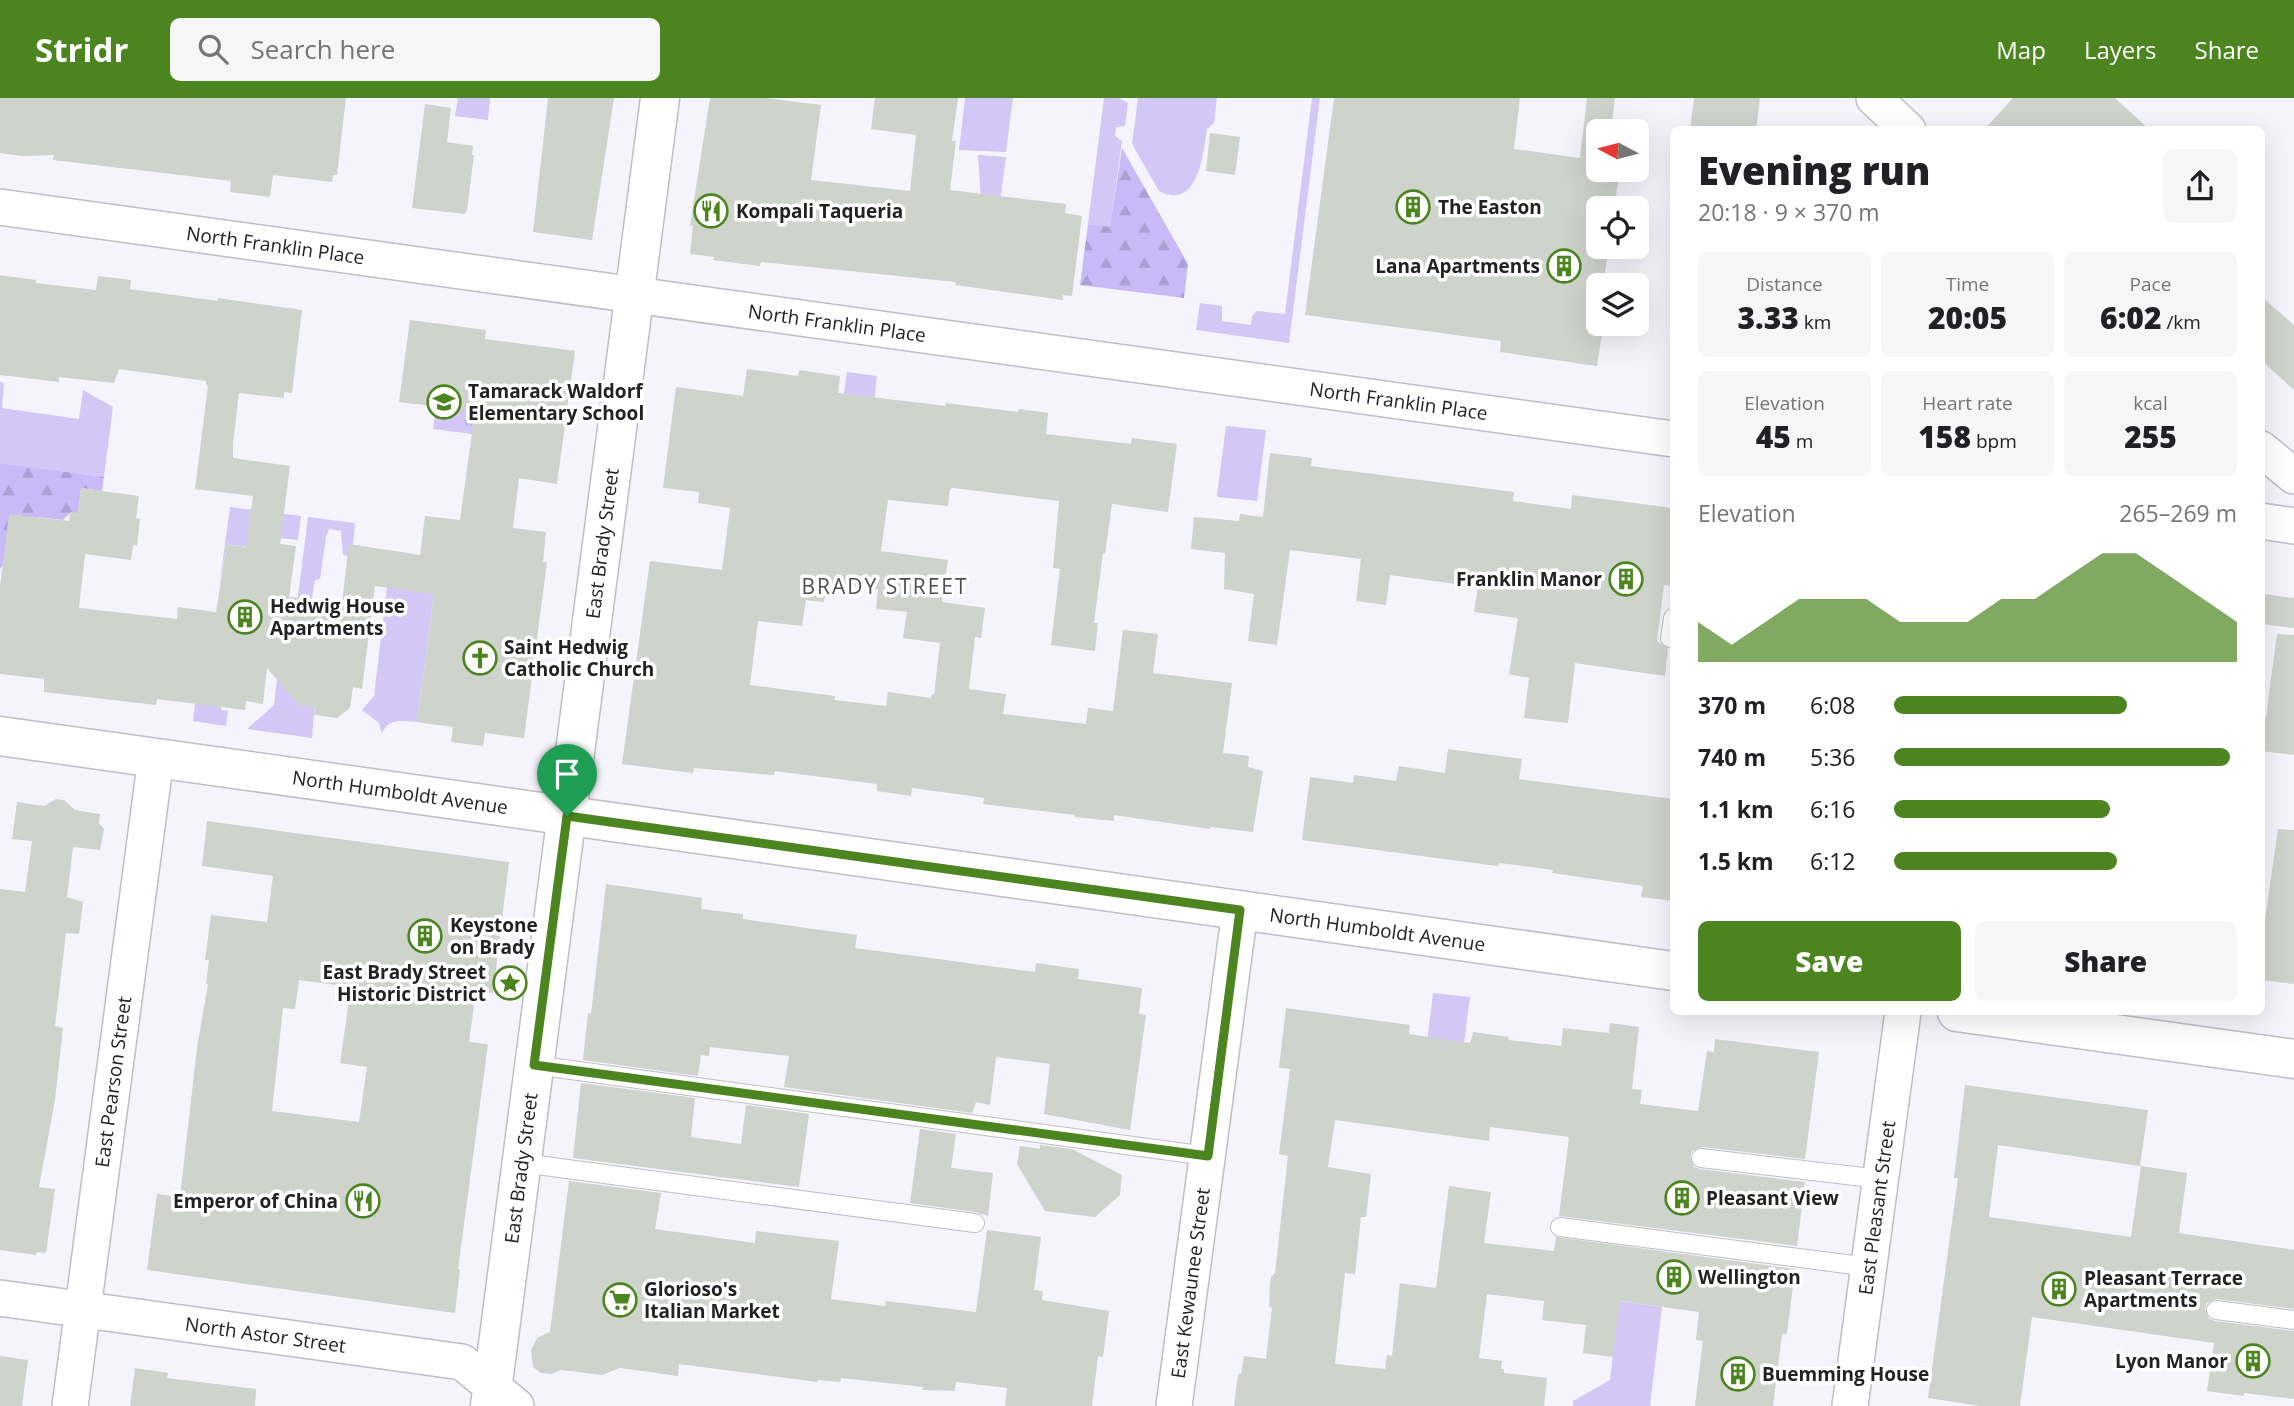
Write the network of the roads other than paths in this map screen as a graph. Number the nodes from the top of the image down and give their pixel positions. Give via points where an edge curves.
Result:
1 (660, 98) edge
2 (1874, 98) edge
3 (1904, 126) edge
4 (0, 207) edge
5 (635, 295) junction
6 (1670, 439) edge
7 (2265, 452) edge
8 (2294, 476) edge
9 (2265, 521) edge
10 (2294, 526) edge
11 (0, 736) edge
12 (156, 758) junction
13 (567, 816) junction
14 (1240, 910) junction
15 (1670, 971) edge
16 (1903, 1015) edge
17 (2008, 1015) edge
18 (2058, 1018) edge
19 (2294, 1059) edge
20 (534, 1065) junction
21 (1208, 1156) junction
22 (1701, 1158) dead end
23 (522, 1163) junction
24 (1880, 1179) junction
25 (975, 1223) dead end
26 (1560, 1227) dead end
27 (1868, 1267) junction
28 (0, 1298) edge
29 (83, 1309) junction
30 (2216, 1310) dead end
31 (2294, 1320) edge
32 (499, 1400) edge
33 (70, 1406) edge
34 (1174, 1406) edge
35 (1850, 1406) edge

1 - 5 street, East Brady Street
2 - 3 street
4 - 5 street, North Franklin Place
5 - 6 street, North Franklin Place
5 - 13 street, East Brady Street
7 - 8 street
9 - 10 street
11 - 12 street, North Humboldt Avenue
12 - 13 street, North Humboldt Avenue
12 - 29 street, East Pearson Street
13 - 14 street, North Humboldt Avenue
13 - 20 street, East Brady Street
14 - 15 street, North Humboldt Avenue
14 - 21 street, East Kewaunee Street
16 - 24 street, East Pleasant Street
17 - 18 street
18 - 19 street
20 - 21 lane
20 - 23 street, East Brady Street
21 - 34 street, East Kewaunee Street
22 - 24 lane
23 - 25 lane
23 - 32 street, East Brady Street
24 - 27 street, East Pleasant Street
26 - 27 lane
27 - 35 street, East Pleasant Street
28 - 29 street, North Astor Street
29 - 32 street, North Astor Street via 462,1362
29 - 33 street, East Pearson Street
30 - 31 lane

